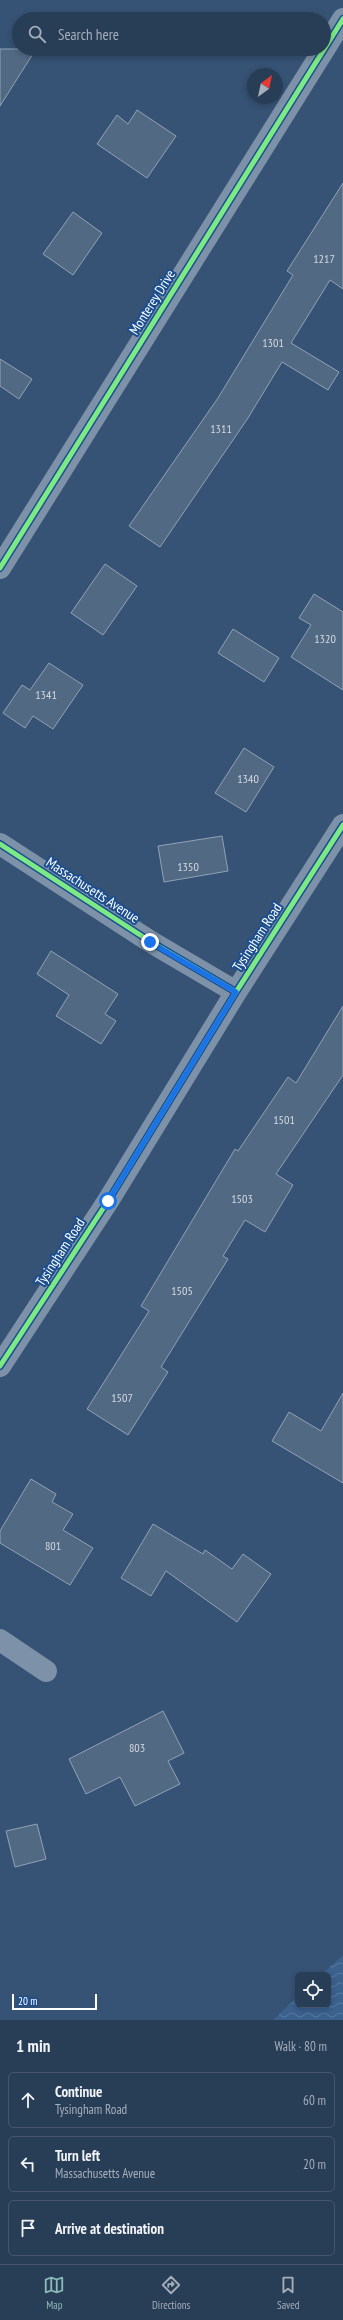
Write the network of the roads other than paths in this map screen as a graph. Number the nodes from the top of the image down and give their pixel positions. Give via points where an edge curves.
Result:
1 (343, 18) edge
2 (331, 37) edge
3 (319, 56) edge
4 (0, 568) edge
5 (343, 825) edge
6 (0, 844) edge
7 (236, 992) junction
8 (0, 1366) edge
9 (0, 1640) edge
10 (46, 1671) dead end

1 - 2 street, Monterey Drive
3 - 4 street, Monterey Drive
5 - 7 street, Tysingham Road
6 - 7 street, Massachusetts Avenue via 150,942
7 - 8 street, Tysingham Road via 108,1201
9 - 10 street

